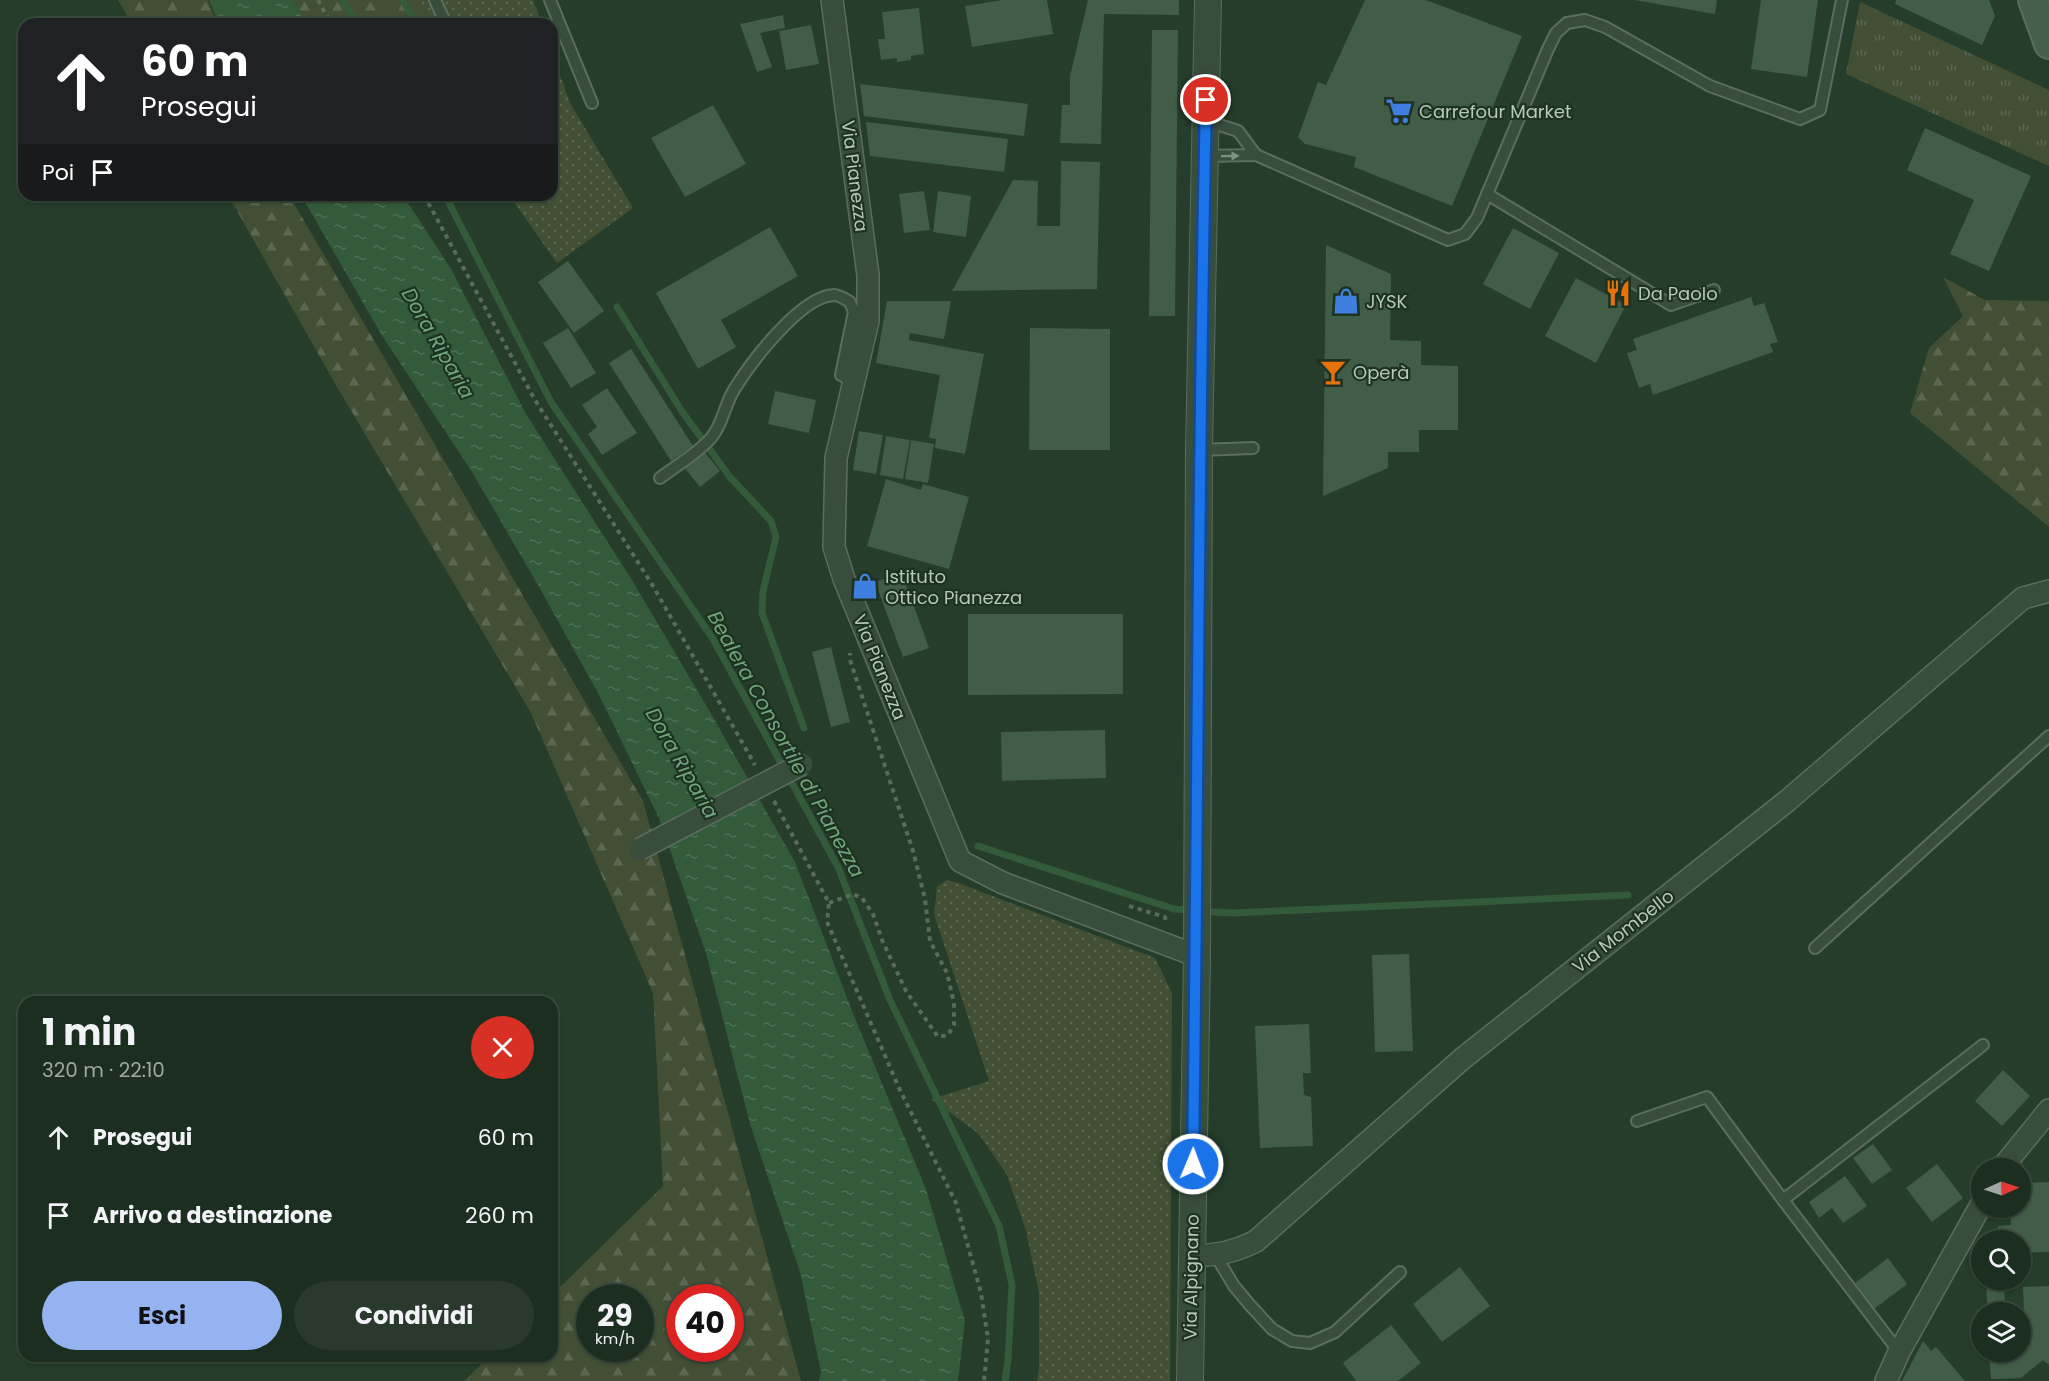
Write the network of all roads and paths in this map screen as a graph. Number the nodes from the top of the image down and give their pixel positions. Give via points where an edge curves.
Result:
1 (318, 0) edge
2 (435, 0) edge
3 (550, 0) edge
4 (832, 0) edge
5 (1208, 0) edge
6 (1842, 0) edge
7 (2033, 0) edge
8 (328, 18) edge
9 (443, 18) edge
10 (557, 18) edge
11 (558, 20) edge
12 (2049, 44) edge
13 (592, 103) dead end
14 (1205, 120) junction
15 (1256, 155) junction
16 (1204, 156) junction
17 (1487, 194) junction
18 (427, 201) edge
19 (1714, 290) dead end
20 (854, 383) junction
21 (1253, 448) dead end
22 (1199, 450) junction
23 (660, 478) dead end
24 (2049, 591) edge
25 (850, 649) dead end
26 (2049, 736) edge
27 (802, 764) dead end
28 (760, 774) dead end
29 (771, 795) dead end
30 (640, 849) dead end
31 (829, 903) junction
32 (1121, 903) dead end
33 (1167, 945) junction
34 (1815, 948) dead end
35 (1197, 956) junction
36 (1983, 1045) dead end
37 (2049, 1110) edge
38 (1637, 1121) dead end
39 (2010, 1158) edge
40 (1783, 1200) junction
41 (1974, 1218) edge
42 (1204, 1256) junction
43 (1400, 1272) dead end
44 (1899, 1352) junction
45 (984, 1381) edge
46 (1190, 1381) edge
47 (1886, 1381) edge

1 - 8 path
2 - 9 lane
3 - 10 lane
4 - 20 street, Via Pianezza via 868,275 868,321
5 - 14 street, Via Alpignano
6 - 17 lane via 1820,110 1800,119 1710,86 1605,27 1586,20 1567,23 1548,49
7 - 12 main road
11 - 13 lane
14 - 15 lane via 1238,131
14 - 16 street, Via Alpignano
16 -> 15 lane
15 - 17 lane via 1448,240 1465,234
16 - 22 street, Via Alpignano
17 - 19 lane via 1671,305
18 - 28 path via 535,400 653,586
20 - 23 lane via 841,375 854,312 850,302 836,294 819,297 767,343 734,389 713,436
20 - 33 street, Via Pianezza via 836,458 834,547 960,861 1003,883
21 - 22 lane
22 - 35 street, Via Alpignano
24 - 42 street, Via Mombello via 2023,598 1787,801 1462,1059 1256,1241 1234,1252
25 - 31 path via 850,660 914,851 930,941 949,983 954,1025 948,1035 938,1037 906,991 873,914 862,898 853,894
26 - 34 lane
27 - 30 street, bridge
29 - 31 path
31 - 45 path via 827,922 899,1088 959,1212 981,1293 988,1339
32 - 33 path via 1165,917
33 - 35 street, Via Pianezza
35 - 42 street, Via Alpignano
36 - 40 lane
37 - 39 street
38 - 40 lane via 1707,1097
40 - 44 lane
41 - 44 street
42 - 43 lane via 1272,1329 1292,1341 1310,1342 1335,1332
42 - 46 street, Via Alpignano
44 - 47 street

